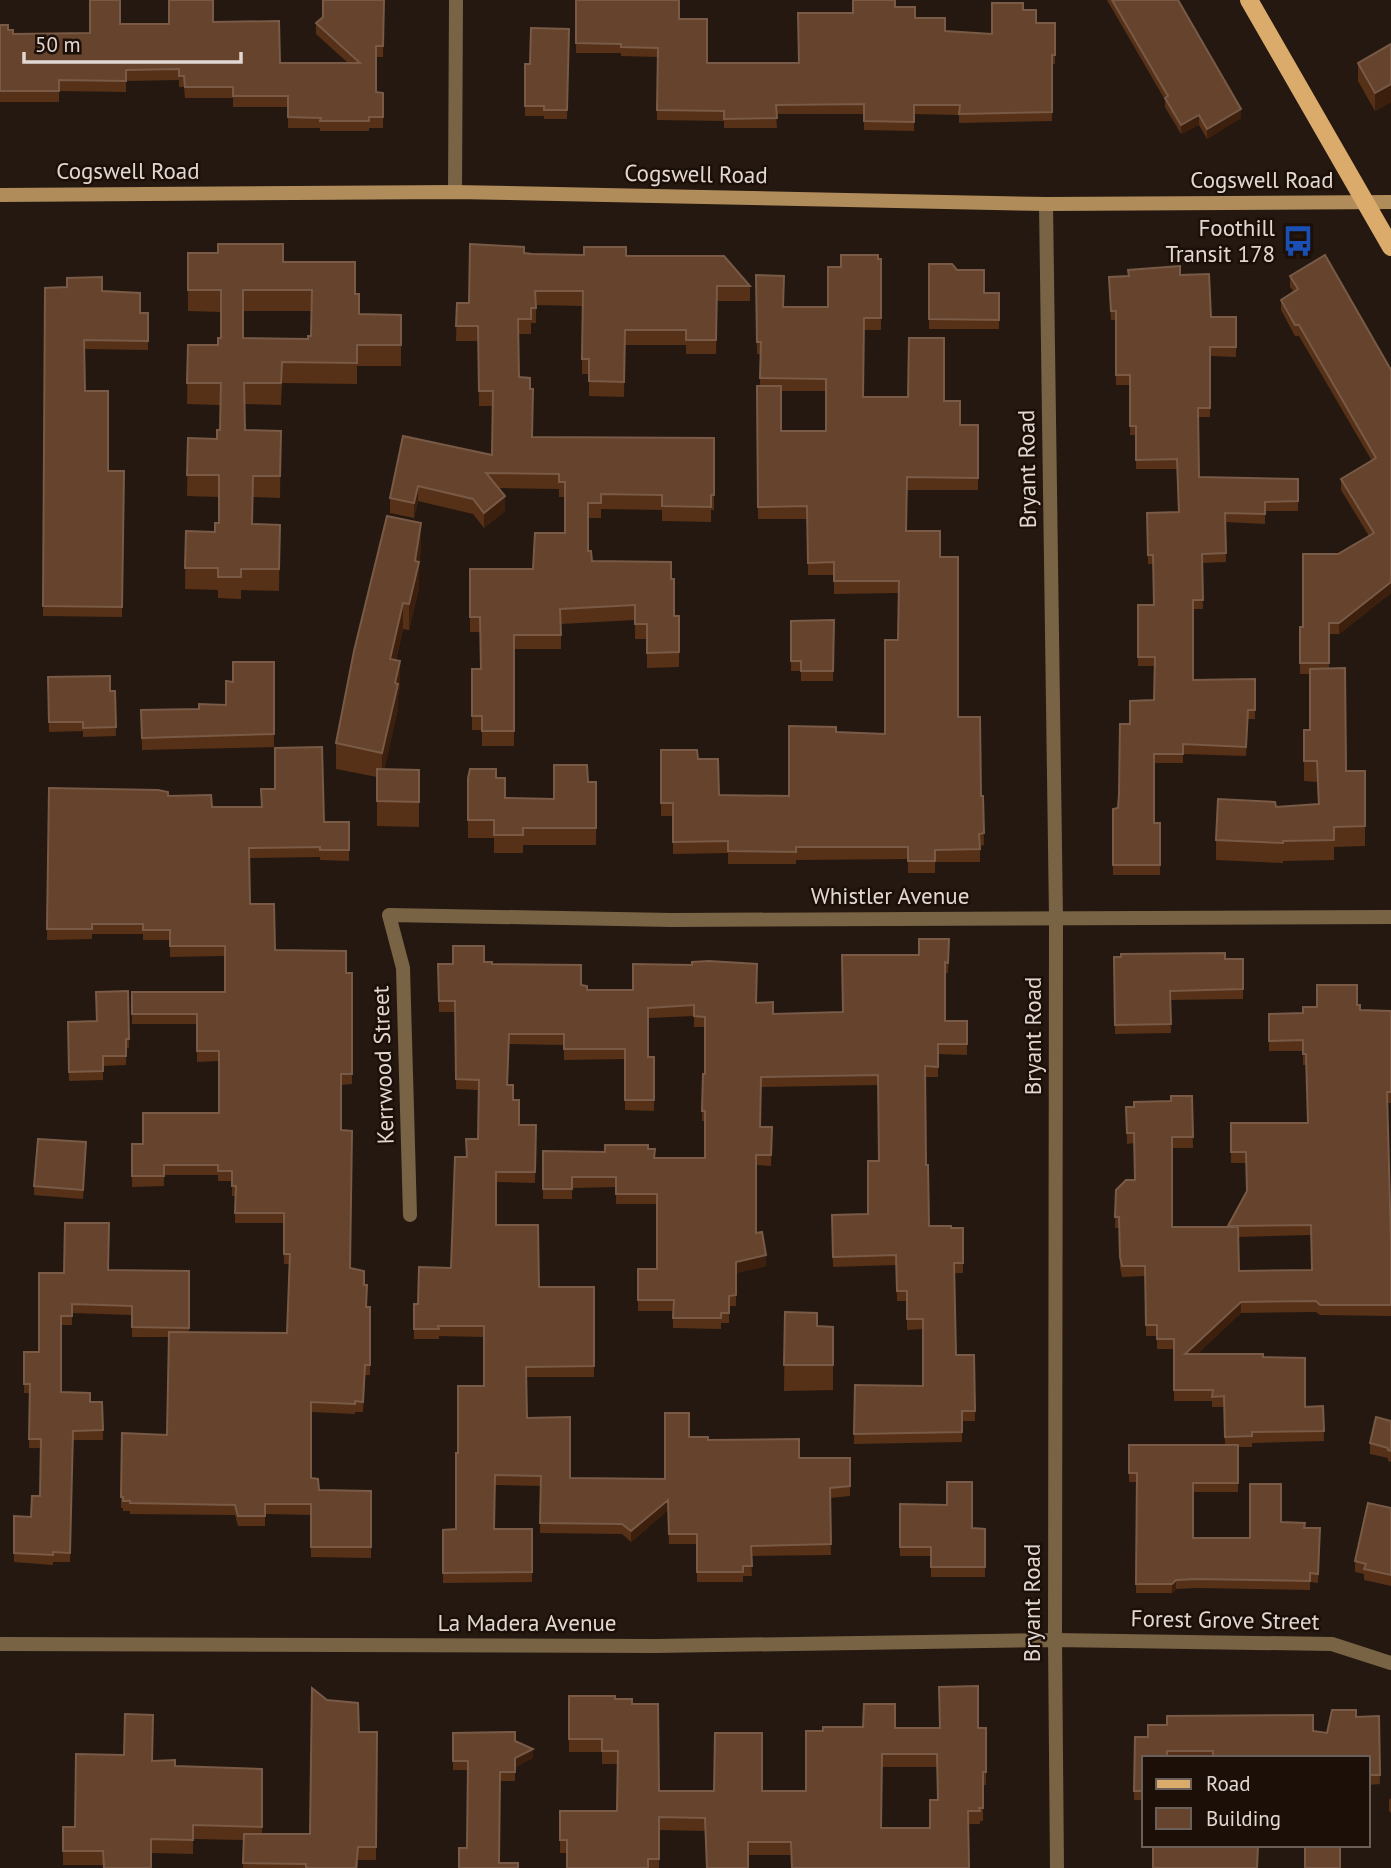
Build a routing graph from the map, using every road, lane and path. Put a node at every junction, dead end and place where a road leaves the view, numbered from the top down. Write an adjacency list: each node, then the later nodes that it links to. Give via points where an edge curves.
1 (456, 0): 3 (street)
2 (1249, 0): 5 (main road)
3 (455, 191): 4 (street, Cogswell Road); 7 (street, Cogswell Road)
4 (0, 195)
5 (1365, 202): 6 (street, Cogswell Road); 7 (street, Cogswell Road); 8 (main road)
6 (1391, 202)
7 (1046, 204): 11 (street, Bryant Road)
8 (1391, 247)
9 (389, 915): 11 (street, Whistler Avenue); 12 (street, Kerrwood Street, via 403,968)
10 (1391, 917): 11 (street, Whistler Avenue)
11 (1056, 918): 13 (street, Bryant Road)
12 (410, 1215)
13 (1055, 1640): 14 (street, La Madera Avenue, via 655,1646); 15 (street, Forest Grove Street, via 1332,1644); 16 (street, Bryant Road)
14 (0, 1644)
15 (1391, 1663)
16 (1057, 1868)

